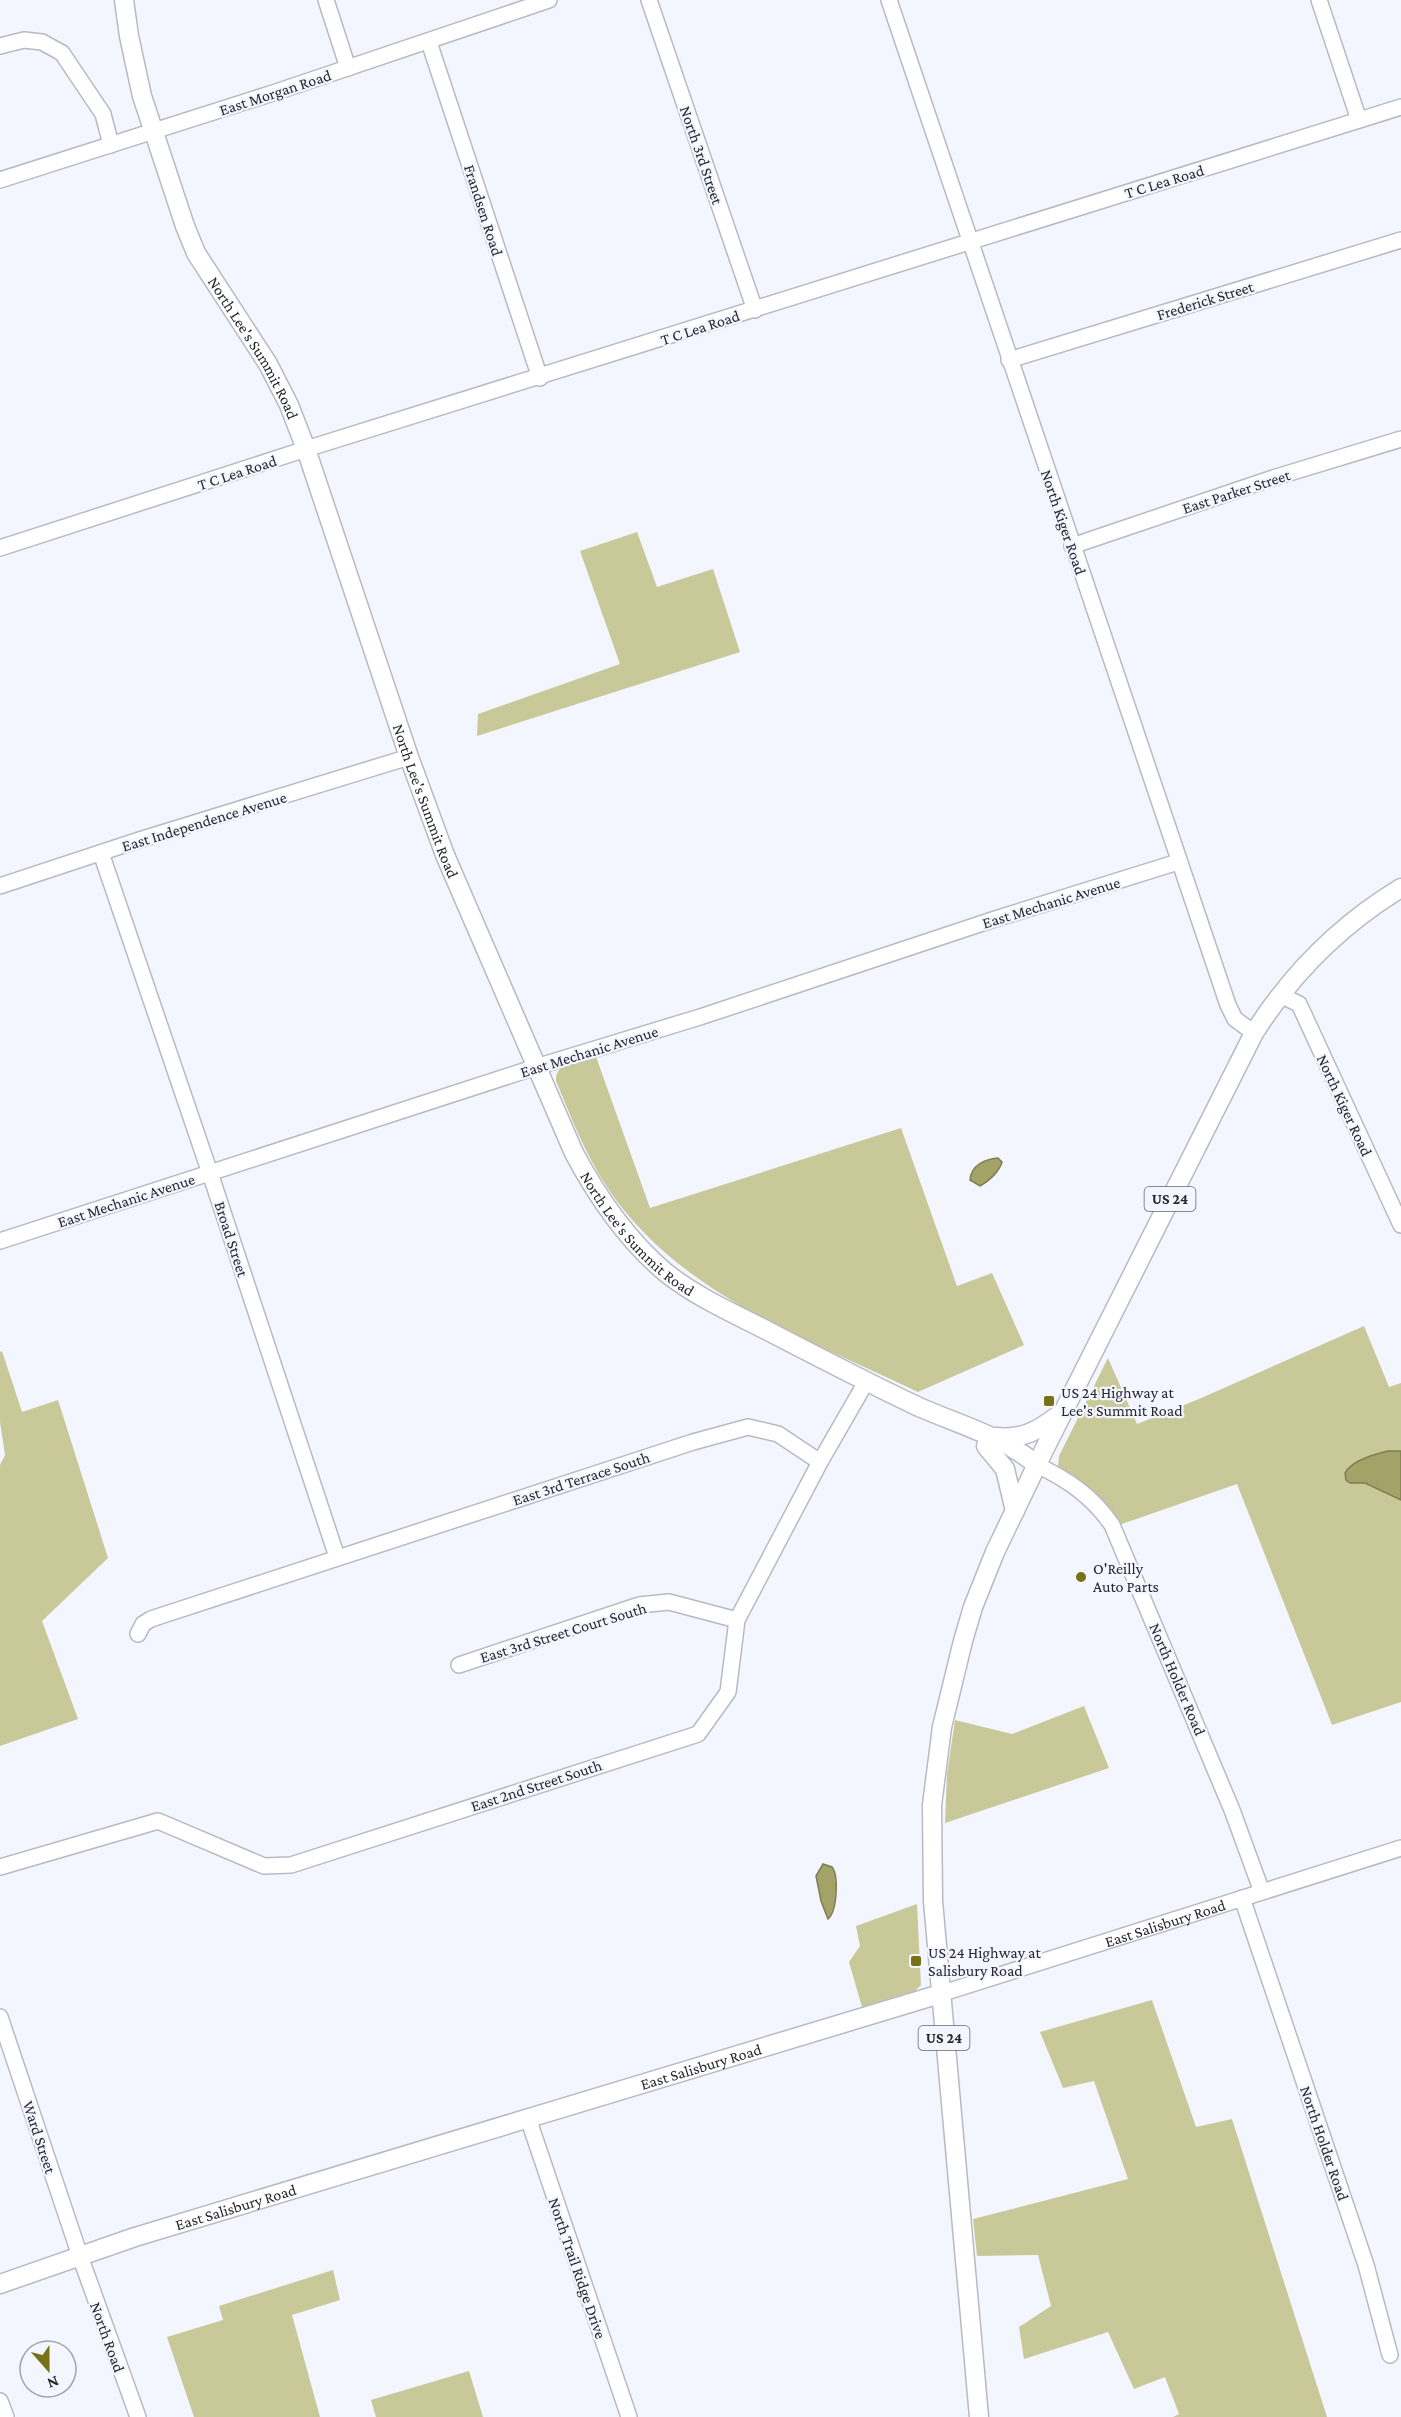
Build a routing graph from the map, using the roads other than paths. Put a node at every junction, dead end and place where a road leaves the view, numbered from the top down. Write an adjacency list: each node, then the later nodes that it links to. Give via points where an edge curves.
1 (124, 0): 12 (main road, North Lee's Summit Road)
2 (326, 0): 9 (street)
3 (549, 0): 7 (street, East Morgan Road)
4 (649, 0): 17 (street, North 3rd Street)
5 (889, 0): 16 (street, North Kiger Road)
6 (1319, 0): 11 (street)
7 (429, 42): 9 (street, East Morgan Road); 19 (street, Frandsen Road)
8 (0, 46): 13 (street, via 24,40 42,42 62,53 103,114)
9 (348, 68): 12 (street, East Morgan Road)
10 (1401, 107): 11 (street, T C Lea Road)
11 (1359, 120): 16 (street, T C Lea Road)
12 (153, 132): 13 (street, East Morgan Road); 21 (main road, North Lee's Summit Road, via 196,253 268,364)
13 (111, 145): 14 (street, East Morgan Road)
14 (0, 180)
15 (1401, 240): 18 (street, Frederick Street)
16 (969, 242): 17 (street, T C Lea Road); 18 (street, North Kiger Road)
17 (754, 309): 19 (street, T C Lea Road)
18 (1009, 360): 22 (street, North Kiger Road)
19 (540, 378): 21 (street, T C Lea Road)
20 (1401, 439): 22 (street, East Parker Street)
21 (306, 449): 23 (street, T C Lea Road); 24 (main road, North Lee's Summit Road)
22 (1072, 546): 26 (street, North Kiger Road)
23 (0, 548)
24 (409, 757): 25 (street, East Independence Avenue); 31 (main road, North Lee's Summit Road, via 445,855)
25 (102, 853): 27 (street, East Independence Avenue); 32 (street, Broad Street)
26 (1178, 862): 30 (street, North Kiger Road, via 1228,1005 1235,1019); 31 (street, East Mechanic Avenue)
27 (0, 886)
28 (1401, 888): 29 (main road, US 24, via 1341,931 1311,958)
29 (1280, 995): 30 (main road, US 24); 33 (street, North Kiger Road, via 1299,1004)
30 (1254, 1033): 36 (main road, US 24)
31 (536, 1067): 32 (street, East Mechanic Avenue); 35 (main road, North Lee's Summit Road, via 596,1194 628,1236 665,1272 696,1294)
32 (210, 1173): 34 (street, East Mechanic Avenue); 41 (street, Broad Street)
33 (1401, 1225)
34 (0, 1241)
35 (866, 1382): 37 (main road, North Lee's Summit Road, via 956,1423 970,1439); 38 (street, East 2nd Street South)
36 (1064, 1411): 37 (main road, via 1031,1434); 39 (main road, US 24)
37 (988, 1441): 39 (main road, North Lee's Summit Road, via 1020,1462); 40 (main road, via 1005,1469)
38 (820, 1462): 41 (street, East 3rd Terrace South, via 778,1434 748,1427); 42 (street, East 2nd Street South)
39 (1037, 1465): 40 (main road, US 24); 47 (street, North Holder Road, via 1085,1494 1112,1525 1232,1810)
40 (1016, 1511): 49 (main road, US 24, via 973,1607 939,1746 931,1850)
41 (337, 1557): 43 (street, East 3rd Terrace South, via 151,1619)
42 (737, 1620): 44 (street, East 3rd Street Court South, via 669,1602 639,1605); 46 (street, East 2nd Street South, via 728,1692 698,1734 291,1865 264,1866 158,1821)
43 (138, 1634)
44 (459, 1665)
45 (1401, 1848): 47 (street, East Salisbury Road)
46 (0, 1867)
47 (1262, 1892): 48 (street, East Salisbury Road)
48 (1242, 1898): 49 (street, East Salisbury Road); 54 (street, North Holder Road, via 1366,2265)
49 (940, 1994): 51 (main road, East Salisbury Road); 59 (main road, US 24)
50 (0, 2017): 52 (street, Ward Street)
51 (528, 2118): 52 (main road, East Salisbury Road); 58 (street, North Trail Ridge Drive)
52 (80, 2256): 53 (main road, East Salisbury Road); 57 (street, North Road)
53 (0, 2284)
54 (1390, 2355)
55 (0, 2401): 56 (street)
56 (6, 2417)
57 (138, 2417)
58 (629, 2417)
59 (979, 2417)

